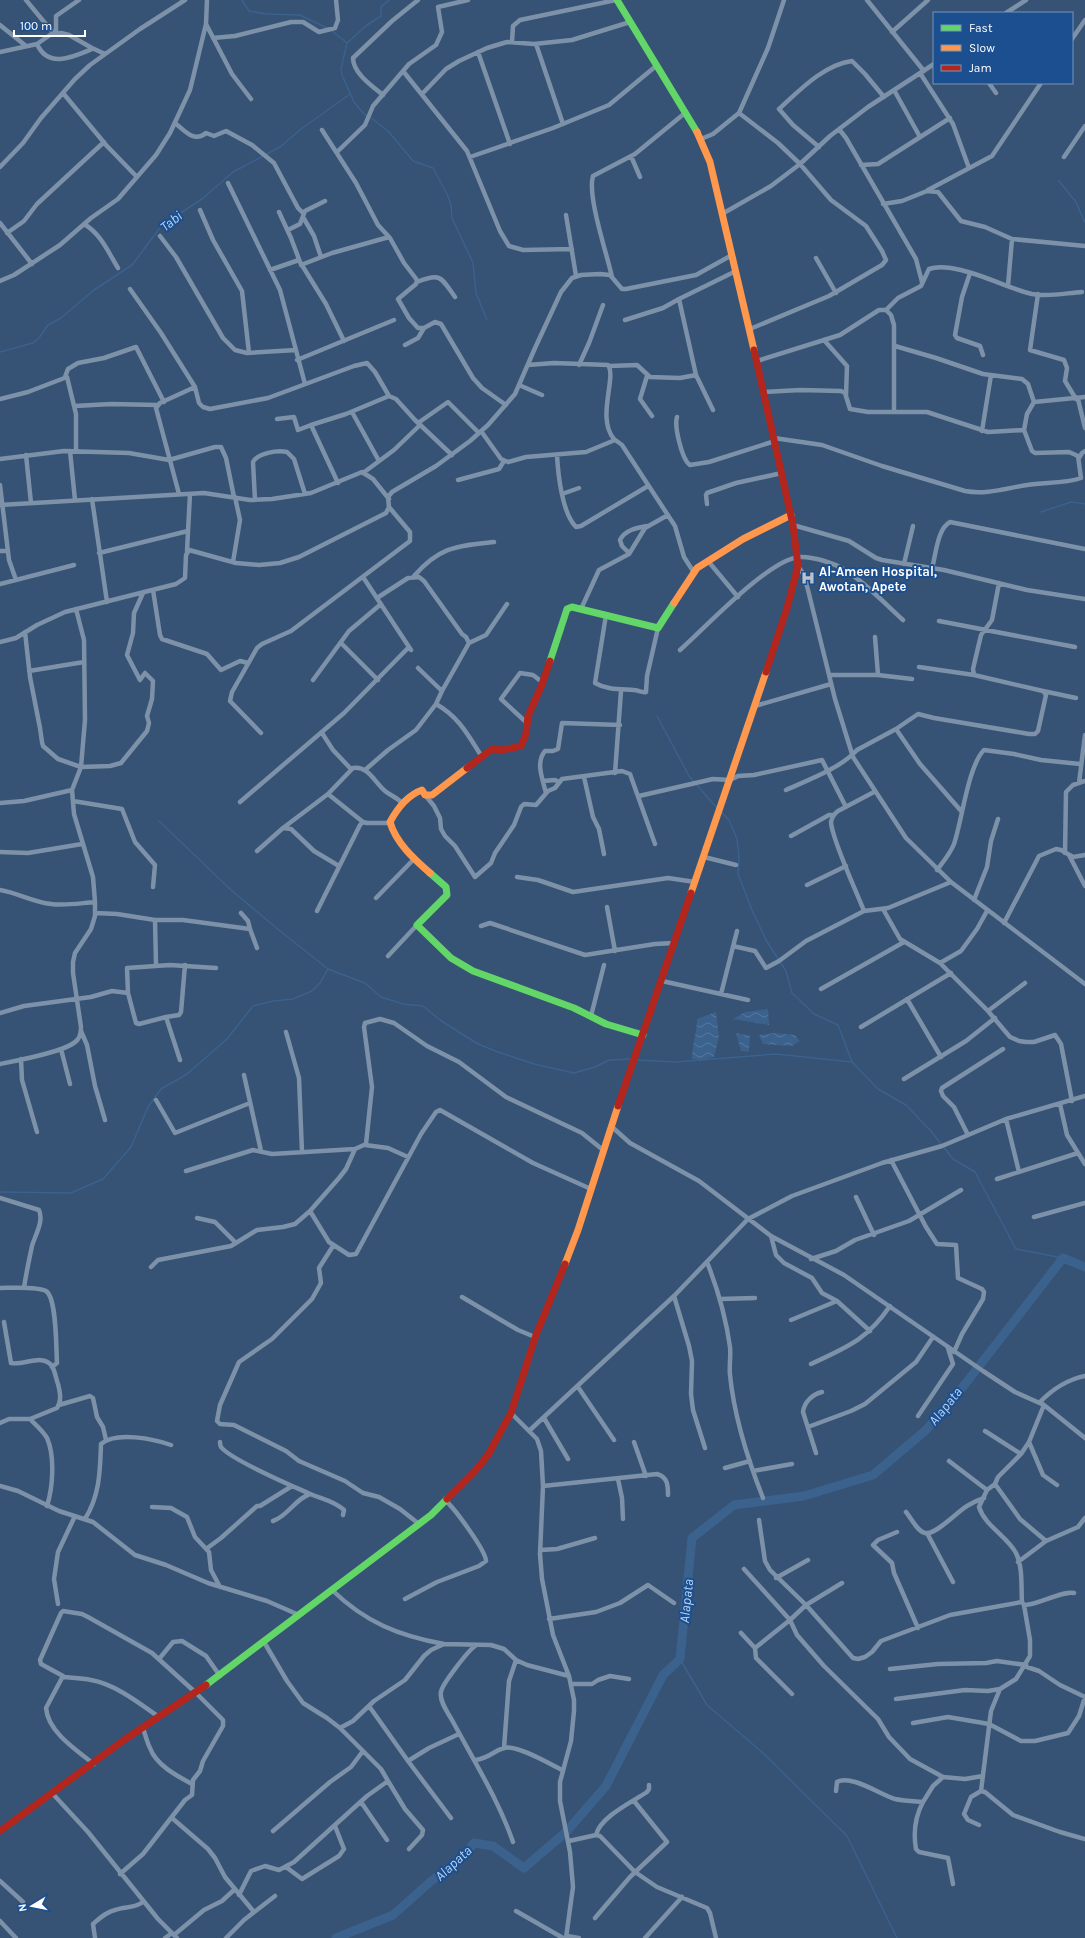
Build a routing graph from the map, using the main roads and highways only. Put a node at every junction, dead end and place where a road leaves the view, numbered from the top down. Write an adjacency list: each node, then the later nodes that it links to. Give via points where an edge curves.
1 (616, 0): 2 (main road, via 701,139 710,162)
2 (791, 515): 3 (main road, via 798,566 787,608); 3 (main road, via 743,539 693,571 658,628 569,608 564,613 528,716 521,746 502,750 492,749 432,795 425,795 422,790 417,791 392,817 390,823 391,829 414,859 446,887 445,898 417,925 451,958 473,971 538,994 606,1024)
3 (643, 1035): 4 (main road, via 572,1245 535,1337 511,1413 488,1455 446,1501 419,1524 220,1676)
4 (0, 1831)

